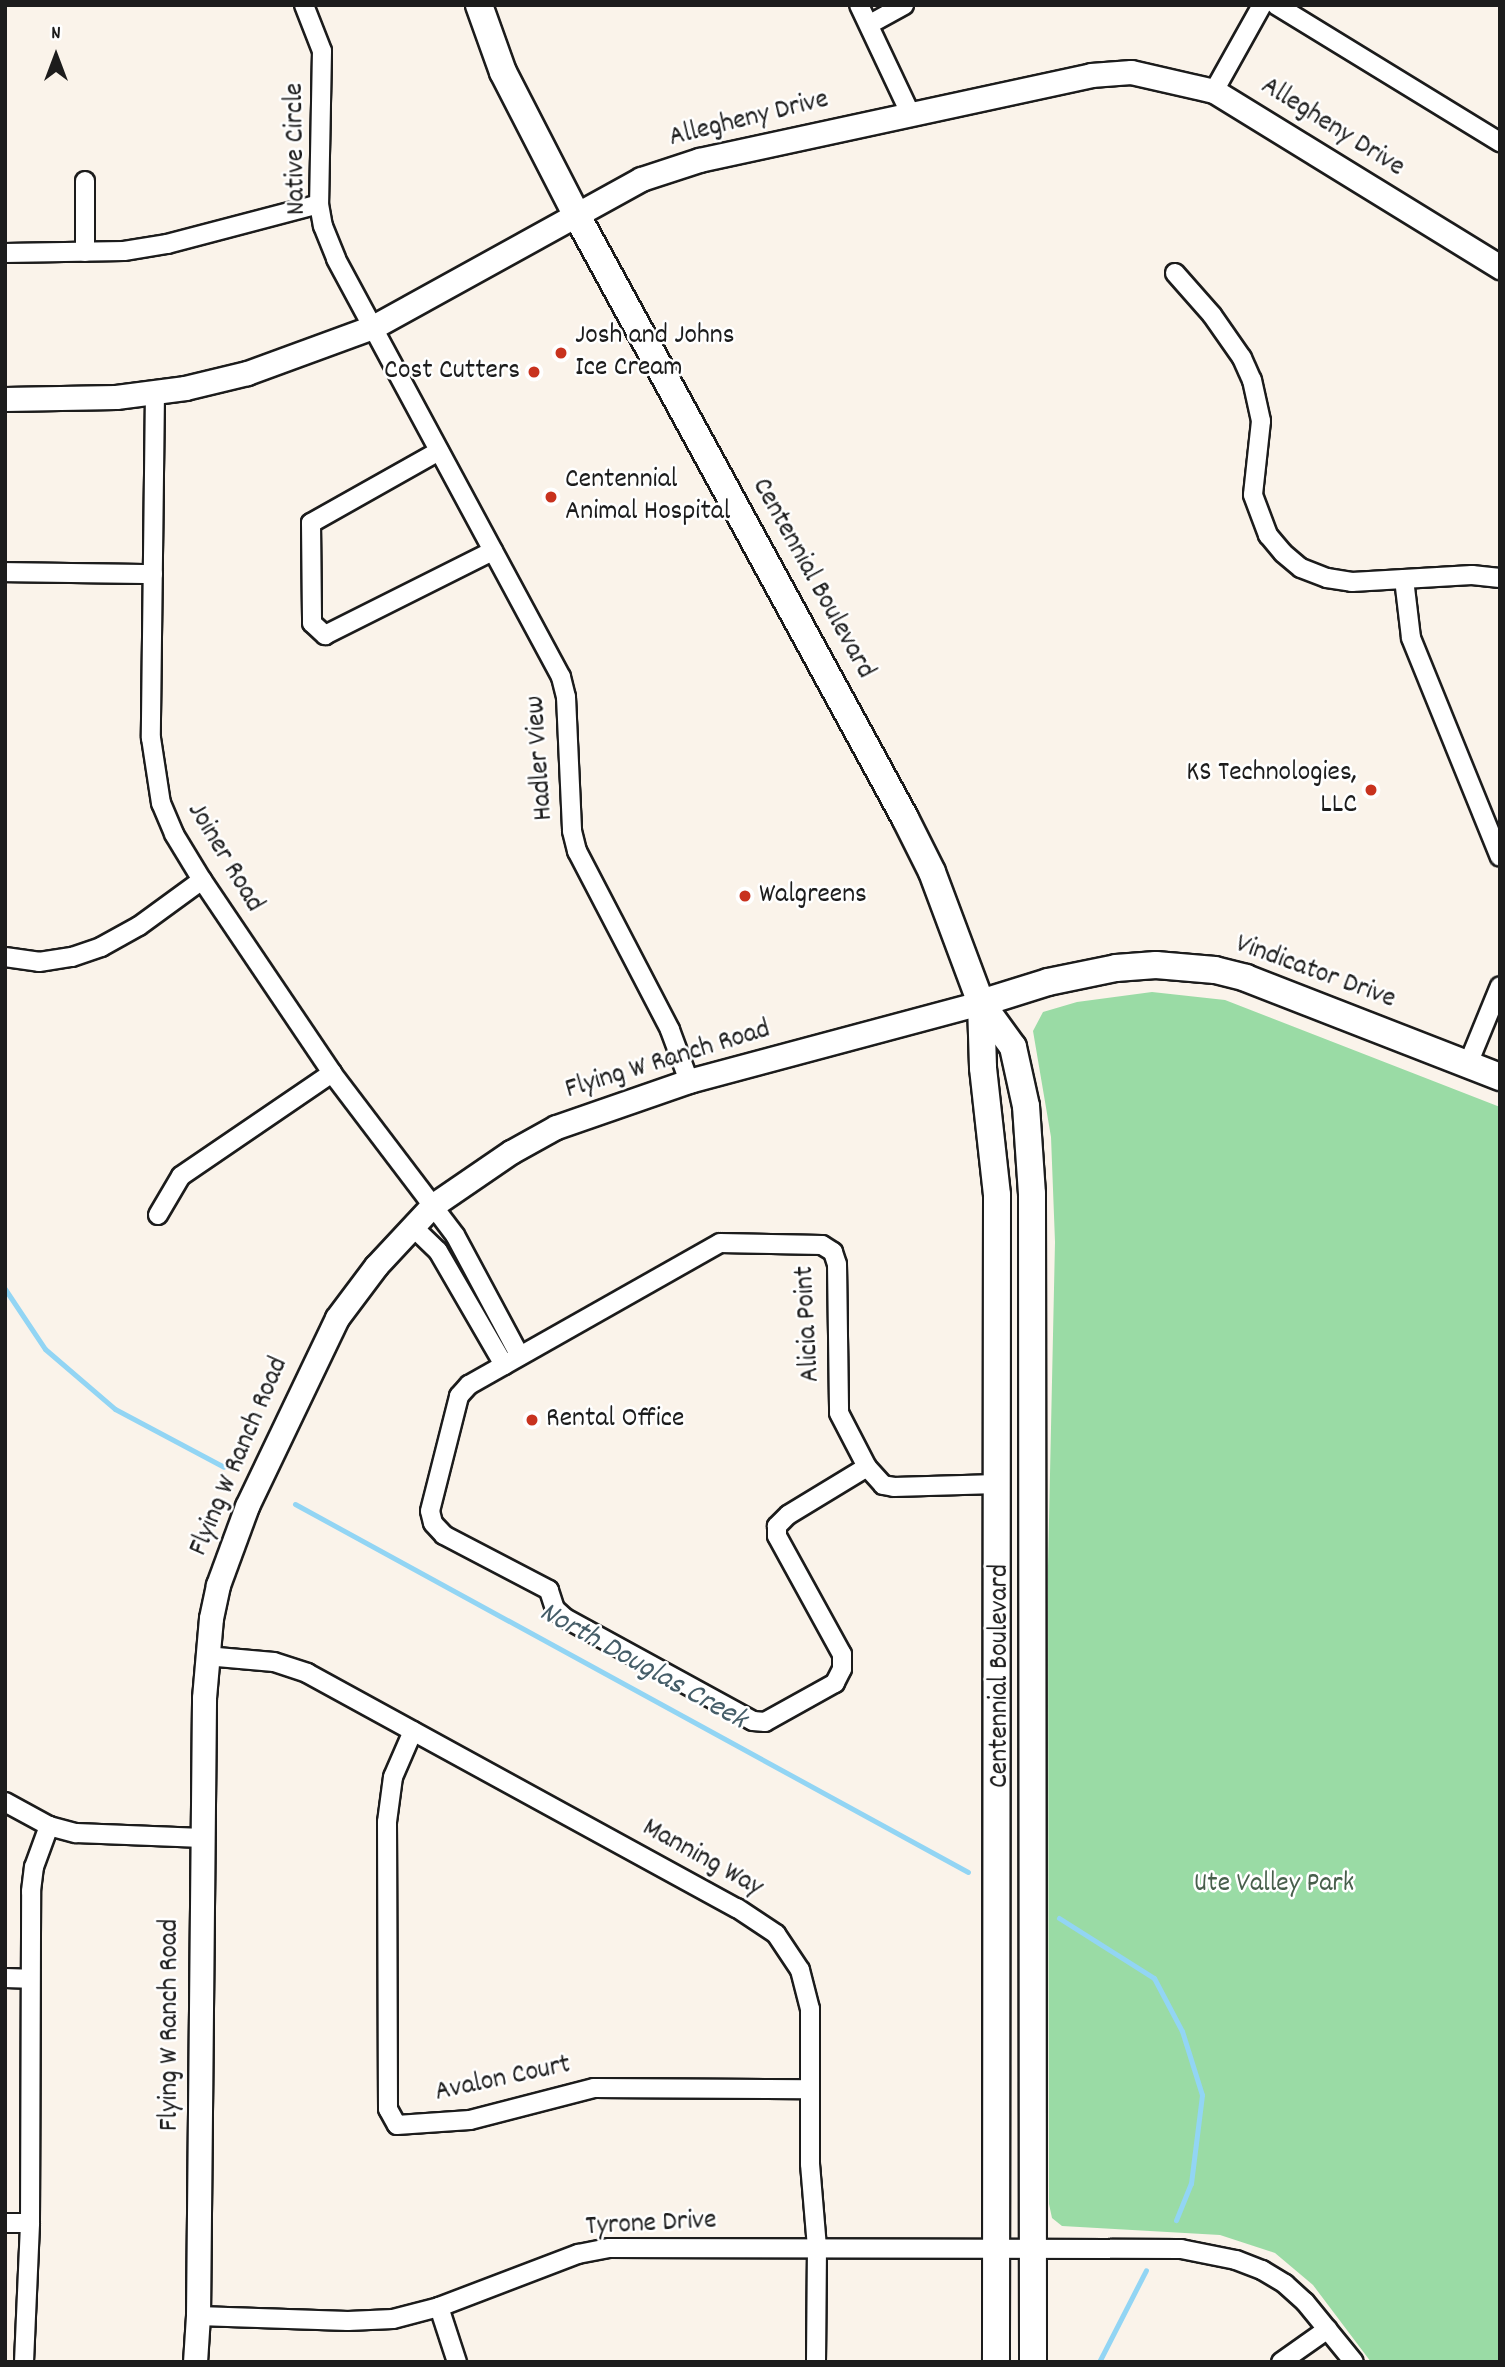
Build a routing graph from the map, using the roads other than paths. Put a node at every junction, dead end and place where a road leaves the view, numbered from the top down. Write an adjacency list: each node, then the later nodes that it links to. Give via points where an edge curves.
1 (304, 5): 12 (street, Native Circle, via 315,28 323,70)
2 (479, 5): 13 (main road, Centennial Boulevard, via 503,72)
3 (859, 5): 7 (street)
4 (904, 5): 7 (street)
5 (1262, 5): 8 (street)
6 (1276, 5): 10 (street)
7 (870, 24): 9 (street)
8 (1214, 91): 9 (street, Allegheny Drive, via 1132,72 1091,75); 16 (street, Allegheny Drive)
9 (910, 113): 13 (street, Allegheny Drive, via 699,160 641,179)
10 (1500, 142)
11 (85, 181): 14 (street)
12 (319, 204): 14 (street, via 167,244); 18 (street, Native Circle, via 336,258)
13 (576, 214): 18 (street, Allegheny Drive); 31 (main road, Centennial Boulevard, via 905,818 932,872)
14 (85, 252): 15 (street)
15 (5, 253)
16 (1500, 267)
17 (1175, 273): 26 (street, via 1219,326 1252,380 1261,421 1253,495 1268,535 1301,568 1326,578 1352,582)
18 (373, 327): 19 (street, Allegheny Drive, via 247,373); 21 (street, Hadler View)
19 (155, 392): 20 (street, Allegheny Drive); 24 (street, Joiner Road)
20 (5, 399)
21 (439, 451): 22 (street, Hadler View); 22 (street, via 311,523 312,623 325,635)
22 (493, 551): 35 (street, Hadler View, via 561,677 577,851 670,1030)
23 (5, 572): 24 (street)
24 (153, 573): 28 (street, Joiner Road, via 154,768 174,834)
25 (1500, 578): 26 (street)
26 (1404, 579): 27 (street, via 1411,638)
27 (1500, 857)
28 (202, 880): 29 (street, via 102,947 39,961); 33 (street, Joiner Road)
29 (5, 958)
30 (1500, 986): 32 (street)
31 (981, 1003): 32 (main road, Vindicator Drive, via 1048,982 1116,968 1203,968 1246,978); 35 (street, Flying W Ranch Road); 42 (main road, Centennial Boulevard, via 982,1068 997,1195); 53 (main road, Centennial Boulevard, via 1013,1047 1026,1106 1032,1194)
32 (1468, 1064): 34 (main road, Vindicator Drive)
33 (332, 1073): 36 (street, Joiner Road); 37 (street, via 181,1176)
34 (1500, 1077)
35 (689, 1082): 36 (street, Flying W Ranch Road, via 556,1127 510,1152)
36 (432, 1206): 38 (street, Flying W Ranch Road); 39 (street, Joiner Road, via 456,1235)
37 (159, 1215)
38 (412, 1226): 40 (street, via 438,1251); 43 (street, Flying W Ranch Road, via 337,1318 292,1408 247,1506 222,1575)
39 (520, 1356): 40 (street); 41 (street, Alicia Point, via 720,1243 822,1245 832,1252 837,1264 839,1413)
40 (503, 1365): 41 (street, via 459,1396 430,1511 433,1522 444,1535 549,1590 555,1609 565,1618 753,1721 777,1718 835,1683 842,1670 842,1654 777,1536 777,1526)
41 (867, 1467): 42 (street, Alicia Point, via 883,1485 894,1488)
42 (997, 1484): 55 (main road, Centennial Boulevard)
43 (206, 1656): 44 (street, Manning Way, via 290,1666); 47 (street, Flying W Ranch Road)
44 (412, 1731): 50 (street, Manning Way, via 737,1908 776,1934 806,1988); 50 (street, Avalon Court, via 393,1777 387,1822 387,2099 397,2125 470,2120 594,2088)
45 (5, 1802): 46 (street)
46 (49, 1826): 47 (street, via 100,1836); 49 (street, via 33,1879)
47 (203, 1838): 57 (street, Flying W Ranch Road)
48 (5, 1978): 49 (street)
49 (29, 1979): 52 (street)
50 (810, 2089): 54 (street, Manning Way)
51 (5, 2223): 52 (street)
52 (30, 2223): 59 (street)
53 (1033, 2246): 55 (street, Tyrone Drive); 58 (street, Tyrone Drive, via 1181,2249 1236,2260 1285,2284); 64 (main road, Centennial Boulevard)
54 (817, 2247): 55 (street, Tyrone Drive); 56 (street, Tyrone Drive, via 594,2249); 62 (street, Manning Way)
55 (996, 2248): 63 (main road, Centennial Boulevard)
56 (439, 2307): 57 (street, Tyrone Drive, via 372,2321); 61 (street)
57 (198, 2316): 60 (street, Flying W Ranch Road)
58 (1328, 2329): 65 (street); 66 (street, Tyrone Drive)
59 (24, 2362)
60 (195, 2362)
61 (457, 2362)
62 (816, 2362)
63 (996, 2362)
64 (1033, 2362)
65 (1281, 2362)
66 (1354, 2362)

